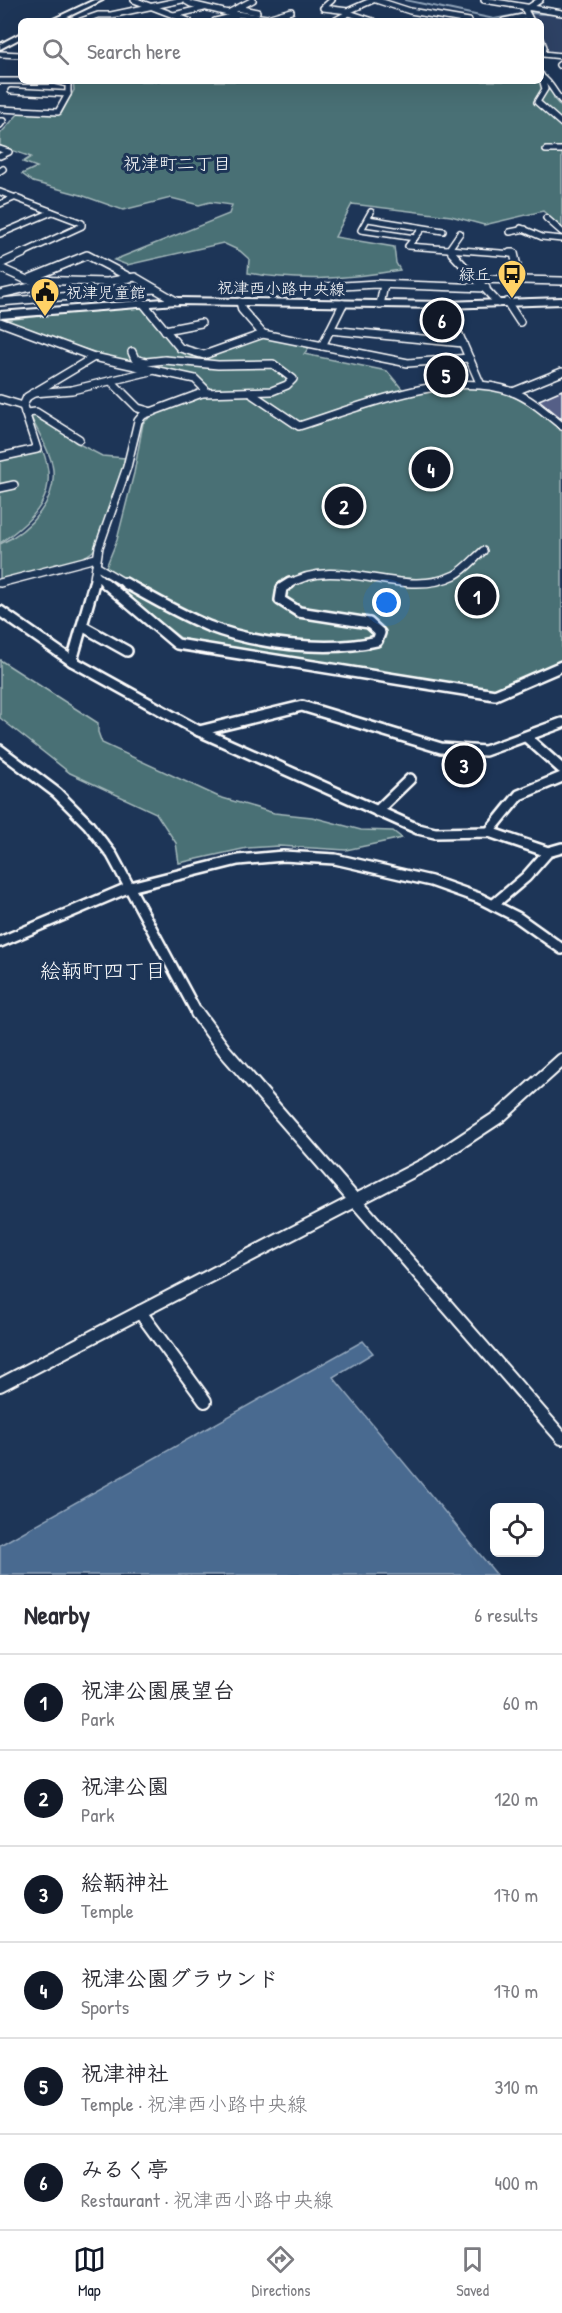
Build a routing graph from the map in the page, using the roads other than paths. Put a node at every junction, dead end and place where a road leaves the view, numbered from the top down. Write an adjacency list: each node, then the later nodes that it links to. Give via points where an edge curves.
1 (100, 0): 21 (main road)
2 (134, 0): 9 (street)
3 (183, 0): 9 (street); 10 (street)
4 (253, 0): 11 (street)
5 (332, 0): 15 (street, via 322,8)
6 (375, 0): 15 (street); 29 (street, via 393,8)
7 (484, 0): 12 (street)
8 (540, 0): 12 (street)
9 (153, 7): 18 (street); 22 (street)
10 (207, 8): 16 (street); 18 (street)
11 (237, 8): 14 (street); 16 (street)
12 (527, 8): 17 (street); 30 (street)
13 (291, 11): 26 (street)
14 (257, 12)
15 (348, 12): 27 (street); 28 (street)
16 (228, 13): 19 (street)
17 (562, 13)
18 (173, 14): 20 (street); 23 (street)
19 (240, 15): 24 (street); 25 (street)
20 (159, 17)
21 (60, 18)
22 (90, 18)
23 (182, 18)
24 (228, 18)
25 (251, 18)
26 (277, 18)
27 (339, 18)
28 (358, 18)
29 (444, 18)
30 (529, 18)
31 (18, 38): 32 (main road)
32 (0, 47)
33 (0, 54): 35 (street)
34 (544, 54): 36 (street)
35 (18, 55)
36 (562, 56)
37 (544, 78): 45 (street)
38 (0, 81): 39 (street)
39 (18, 81)
40 (68, 84): 43 (street)
41 (543, 84): 47 (street, via 544,93 537,102)
42 (11, 91): 43 (street)
43 (67, 97): 44 (street); 46 (street, via 58,112)
44 (32, 98)
45 (562, 101)
46 (0, 109)
47 (562, 124)
48 (0, 149): 51 (street, via 9,153)
49 (546, 150): 50 (street)
50 (562, 150)
51 (0, 156)
52 (0, 192): 53 (street)
53 (16, 197): 54 (street); 55 (street)
54 (0, 204)
55 (52, 212): 64 (street); 68 (street, via 82,226)
56 (371, 212): 58 (street)
57 (546, 218): 62 (street)
58 (368, 219): 59 (street); 65 (street, via 361,230)
59 (422, 229): 60 (street); 65 (street)
60 (443, 231)
61 (510, 232): 66 (street, via 523,228 542,237)
62 (562, 232)
63 (460, 233): 67 (street)
64 (0, 234)
65 (415, 238): 67 (street, via 408,246)
66 (562, 239)
67 (449, 249): 70 (street); 72 (street, via 514,253)
68 (0, 266): 71 (street)
69 (129, 277): 71 (street, via 87,255); 73 (street, via 107,282); 78 (street)
70 (477, 279): 72 (street); 77 (street)
71 (27, 280): 73 (street)
72 (520, 280): 74 (street)
73 (58, 281): 79 (street)
74 (562, 281)
75 (384, 285): 76 (street); 77 (street); 87 (street)
76 (326, 287)
77 (486, 288): 84 (street)
78 (155, 289): 80 (street); 82 (street)
79 (0, 294)
80 (176, 301): 83 (main road, 祝津西小路中央線); 85 (main road, 祝津西小路中央線)
81 (562, 301): 84 (main road, 祝津西小路中央線)
82 (0, 302)
83 (240, 302): 86 (main road, 祝津西小路中央線); 95 (street, via 242,310)
84 (502, 302): 88 (main road, 祝津西小路中央線); 91 (street)
85 (143, 303): 89 (main road, 祝津西小路中央線); 93 (street)
86 (343, 304): 87 (main road, 祝津西小路中央線); 94 (street)
87 (380, 304): 88 (main road, 祝津西小路中央線)
88 (447, 305): 96 (street)
89 (0, 315)
90 (0, 322): 100 (street)
91 (520, 322)
92 (201, 323): 93 (street)
93 (165, 330): 95 (street, via 180,348 204,355)
94 (330, 330): 96 (street); 97 (street)
95 (263, 334): 97 (street)
96 (463, 343): 101 (street)
97 (322, 346): 101 (street, via 408,363)
98 (132, 352): 102 (street, via 141,361)
99 (175, 354): 102 (street)
100 (94, 357): 103 (street); 108 (street)
101 (469, 358): 106 (street)
102 (165, 360): 110 (street, via 218,365 273,364 292,379 289,385)
103 (154, 370): 105 (street); 109 (street, via 200,381 205,389)
104 (562, 372): 107 (street)
105 (111, 381): 108 (street); 113 (street, via 138,408)
106 (480, 383): 107 (street); 110 (street, via 409,393 299,426)
107 (513, 392): 114 (street)
108 (33, 393): 112 (street, via 27,397)
109 (202, 393): 110 (street); 113 (street)
110 (253, 395)
111 (0, 399): 112 (street)
112 (24, 409): 115 (street, via 36,412 49,424); 116 (street, via 37,449)
113 (152, 412): 120 (street, via 138,422)
114 (562, 426)
115 (79, 439)
116 (0, 457)
117 (14, 484): 118 (street)
118 (0, 488)
119 (483, 551): 120 (street, via 454,576 427,583 319,574 289,580 282,588 280,600 299,612 369,623 380,633 377,641 365,645 324,646 213,628)
120 (96, 566): 121 (street); 123 (street); 126 (street, via 177,644 495,695)
121 (0, 583)
122 (0, 611): 125 (street)
123 (81, 626): 124 (street); 125 (street)
124 (127, 651)
125 (72, 661): 128 (street)
126 (562, 666)
127 (562, 723): 129 (street)
128 (199, 731): 129 (street, via 302,706 441,748 485,751); 134 (street)
129 (526, 736): 131 (street)
130 (0, 750): 138 (street, via 57,793 88,824)
131 (562, 769)
132 (562, 777): 135 (street, via 519,795)
133 (410, 779): 134 (street)
134 (376, 811): 135 (street, via 418,830)
135 (489, 832): 137 (street)
136 (561, 849): 137 (street)
137 (548, 852): 139 (street)
138 (130, 887): 139 (street, via 238,860 300,856 335,859 431,881); 141 (street); 145 (street, via 204,1023)
139 (493, 905): 142 (street)
140 (562, 935): 142 (street)
141 (0, 942)
142 (553, 943): 143 (street)
143 (562, 950)
144 (562, 1060): 145 (street, via 518,1102 476,1133)
145 (358, 1201): 146 (street); 149 (street)
146 (140, 1312): 147 (street); 148 (street)
147 (0, 1385)
148 (204, 1401)
149 (562, 1438)

